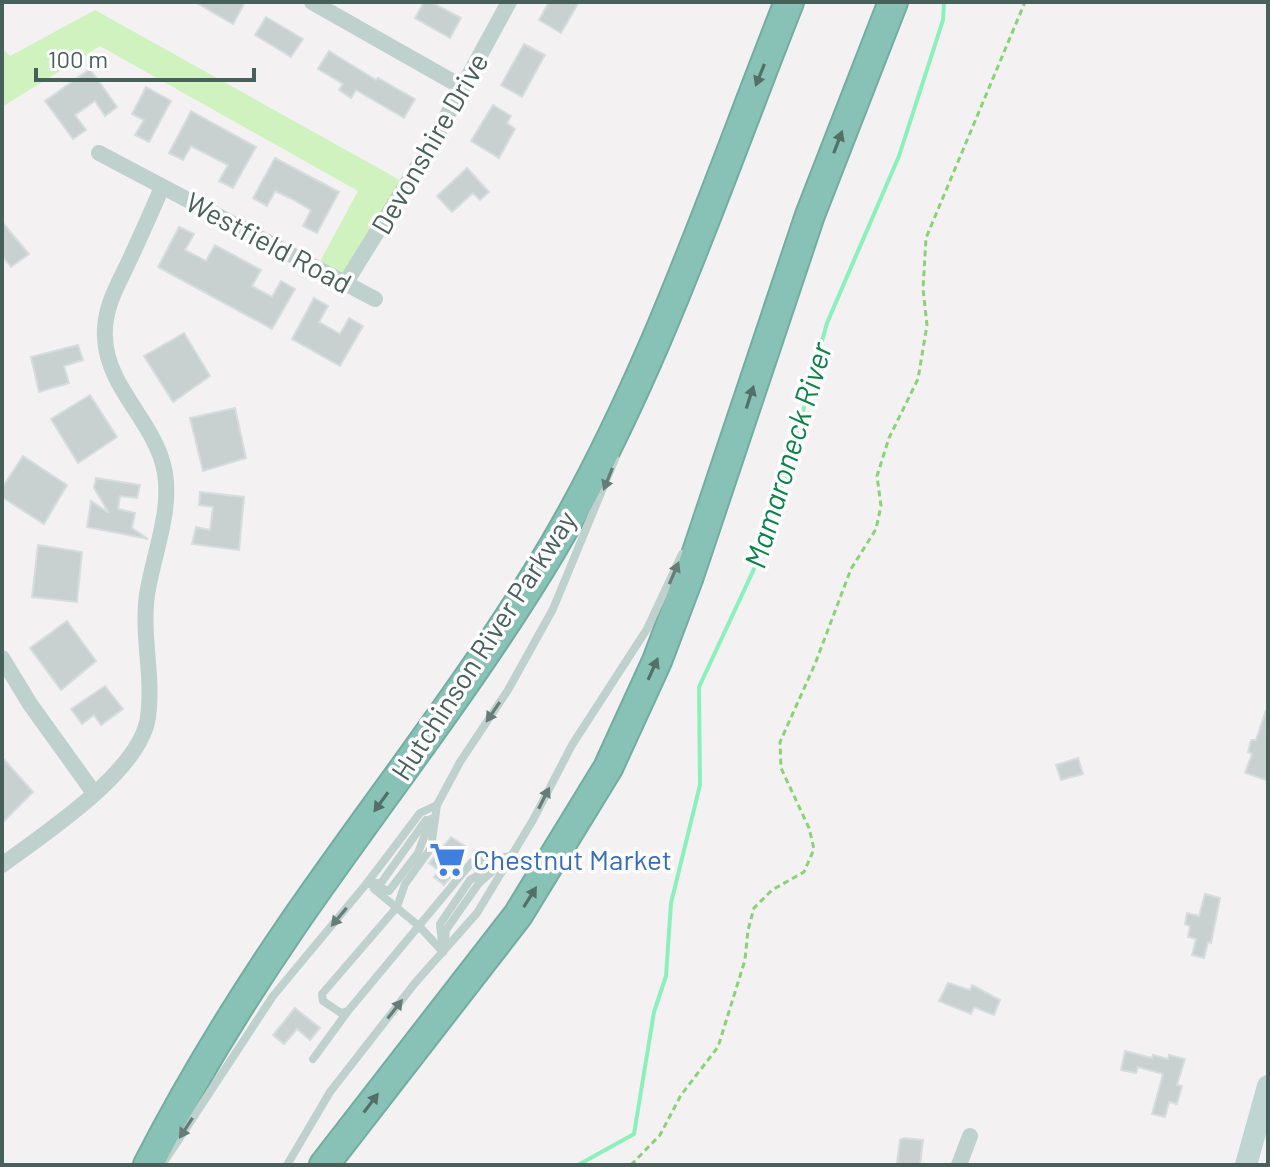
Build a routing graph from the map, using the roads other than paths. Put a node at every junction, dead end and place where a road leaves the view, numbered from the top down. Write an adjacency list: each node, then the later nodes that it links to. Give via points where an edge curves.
1 (312, 2): 5 (street)
2 (509, 2): 5 (street, Devonshire Drive)
3 (789, 2): 10 (highway, Hutchinson River Parkway, one-way to 10)
4 (892, 3): 12 (highway, one-way to 4, via 810,215)
5 (462, 87): 8 (street, Devonshire Drive)
6 (99, 153): 7 (street, Westfield Road)
7 (162, 187): 8 (street, Westfield Road); 17 (street, Westfield Road, via 109,301 105,324 109,363 143,418 166,475 148,591 148,718 126,764)
8 (346, 282): 9 (street, Westfield Road)
9 (375, 299)
10 (671, 300): 11 (lane); 29 (highway, Hutchinson River Parkway, one-way to 29, via 624,409 552,547 419,749 291,926)
11 (625, 433)
12 (738, 434): 14 (lane); 32 (highway, one-way to 12, via 518,915 608,768 657,661)
13 (620, 446): 18 (lane, one-way to 18, via 553,609)
14 (698, 518)
15 (686, 545): 19 (lane, one-way to 15, via 572,745 647,629)
16 (2, 658): 17 (street)
17 (94, 793): 20 (street, Westfield Road)
18 (437, 805): 21 (lane, via 420,813); 21 (lane, via 418,853 389,891); 22 (lane, via 431,848 405,884)
19 (511, 856): 23 (lane, via 472,862); 24 (lane, via 477,913); 24 (lane, via 470,880 440,924)
20 (4, 861)
21 (367, 883): 22 (lane); 30 (lane, one-way to 30, via 273,996)
22 (397, 907): 23 (lane); 25 (lane, via 322,994 323,1001 341,1013)
23 (419, 926): 24 (lane); 25 (lane)
24 (443, 952): 31 (lane, one-way to 24, via 330,1092)
25 (348, 1011): 26 (lane)
26 (313, 1059)
27 (1268, 1086): 34 (street)
28 (970, 1136): 33 (street)
29 (148, 1165)
30 (162, 1165)
31 (287, 1165)
32 (324, 1165)
33 (959, 1165)
34 (1246, 1165)

